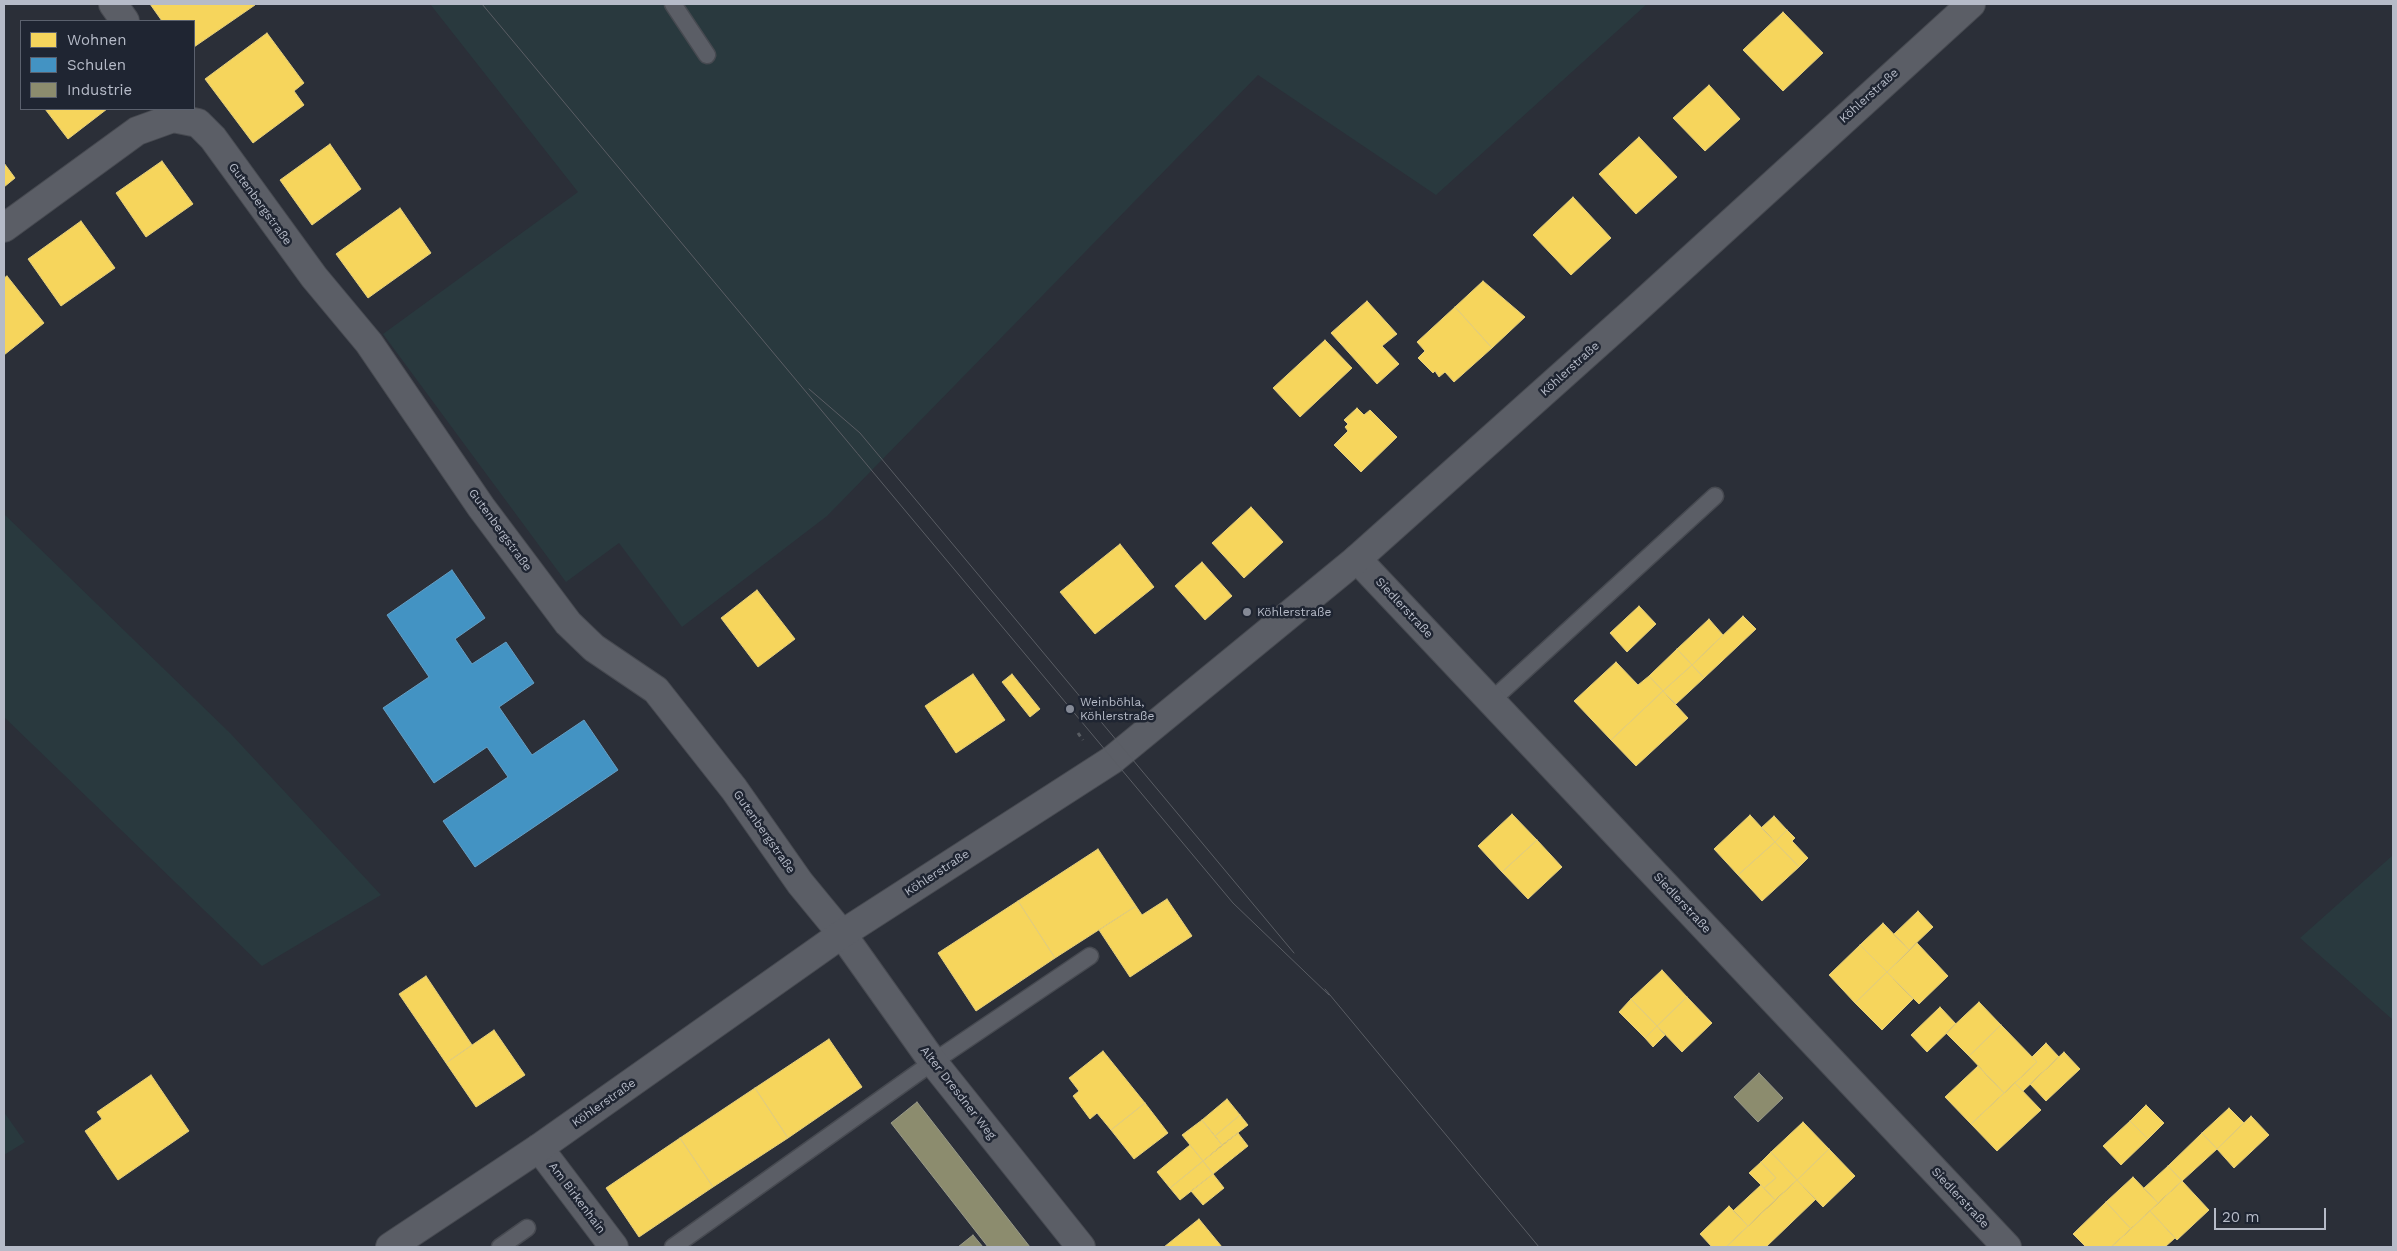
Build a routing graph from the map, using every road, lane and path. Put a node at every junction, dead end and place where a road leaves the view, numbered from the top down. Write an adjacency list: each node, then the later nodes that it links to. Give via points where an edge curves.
1 (113, 4): 4 (street)
2 (674, 4): 5 (lane)
3 (1971, 4): 9 (street, Köhlerstraße)
4 (125, 20)
5 (707, 54)
6 (171, 113): 7 (street, Gutenbergstraße, via 137,131); 11 (street, Gutenbergstraße, via 198,123 213,138 314,277 369,343 481,507 568,623 594,648 656,690)
7 (4, 228)
8 (1715, 496): 10 (lane)
9 (1357, 559): 10 (street, Siedlerstraße); 11 (street, Köhlerstraße, via 1112,760)
10 (1491, 701): 21 (street, Siedlerstraße)
11 (842, 934): 13 (street, Alter Dresdner Weg); 14 (street, Köhlerstraße)
12 (1090, 956): 13 (lane)
13 (932, 1062): 19 (lane); 20 (street, Alter Dresdner Weg)
14 (539, 1148): 16 (street, Köhlerstraße); 18 (street, Am Birkenhain)
15 (527, 1228): 17 (lane)
16 (390, 1247)
17 (500, 1247)
18 (614, 1247)
19 (673, 1247)
20 (1081, 1247)
21 (2007, 1247)

